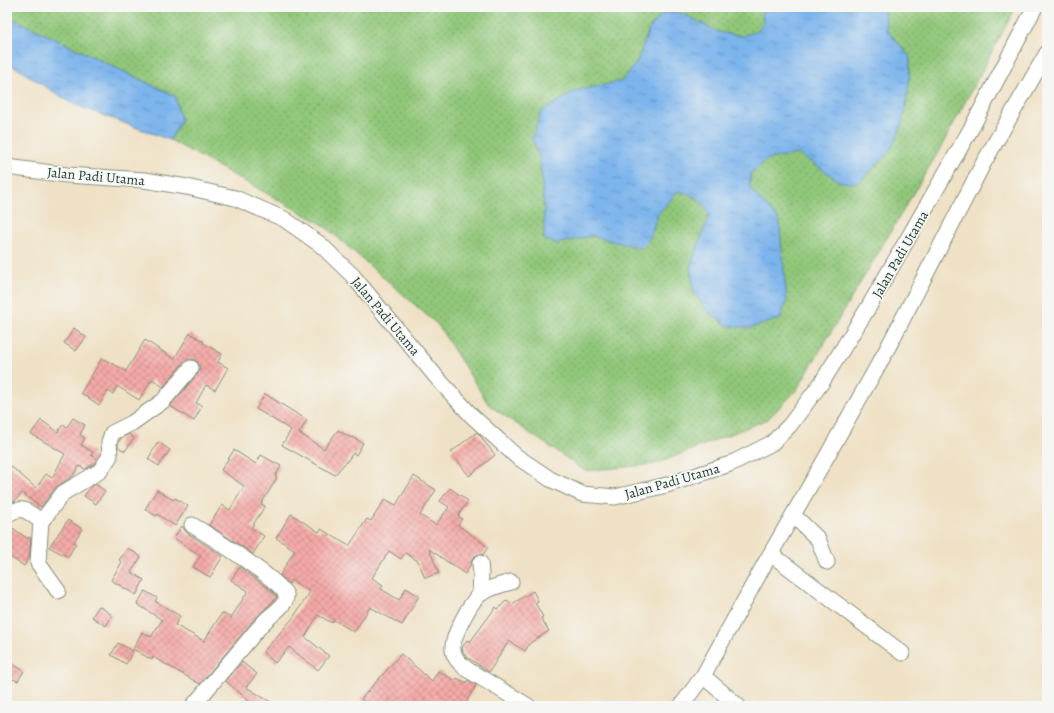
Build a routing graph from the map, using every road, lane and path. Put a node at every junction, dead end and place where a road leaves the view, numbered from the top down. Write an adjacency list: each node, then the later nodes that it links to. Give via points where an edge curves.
1 (1035, 7): 3 (street, Jalan Padi Utama, via 972,127 868,308 822,382 790,425 772,443 730,464 667,485 615,497 582,494 550,479 516,456 472,416 438,379 348,271 322,245 284,219 236,198 187,187 144,180)
2 (1047, 53): 6 (street, via 984,162 885,353)
3 (7, 167)
4 (191, 368): 7 (street, via 163,401 132,423 112,433 109,442 110,456 100,471 63,493)
5 (7, 515): 7 (street, via 18,509 24,510)
6 (793, 515): 9 (street); 10 (street, via 818,539)
7 (41, 521): 13 (street, via 38,563)
8 (192, 525): 17 (street, via 241,557 286,594 279,608)
9 (771, 554): 15 (street); 16 (street)
10 (827, 562)
11 (480, 563): 14 (street)
12 (511, 582): 14 (street)
13 (58, 590)
14 (480, 594): 18 (street, via 470,604 455,639 453,649 456,657 468,670)
15 (902, 653)
16 (703, 676): 19 (street); 20 (street)
17 (193, 706)
18 (528, 706)
19 (681, 706)
20 (738, 706)

